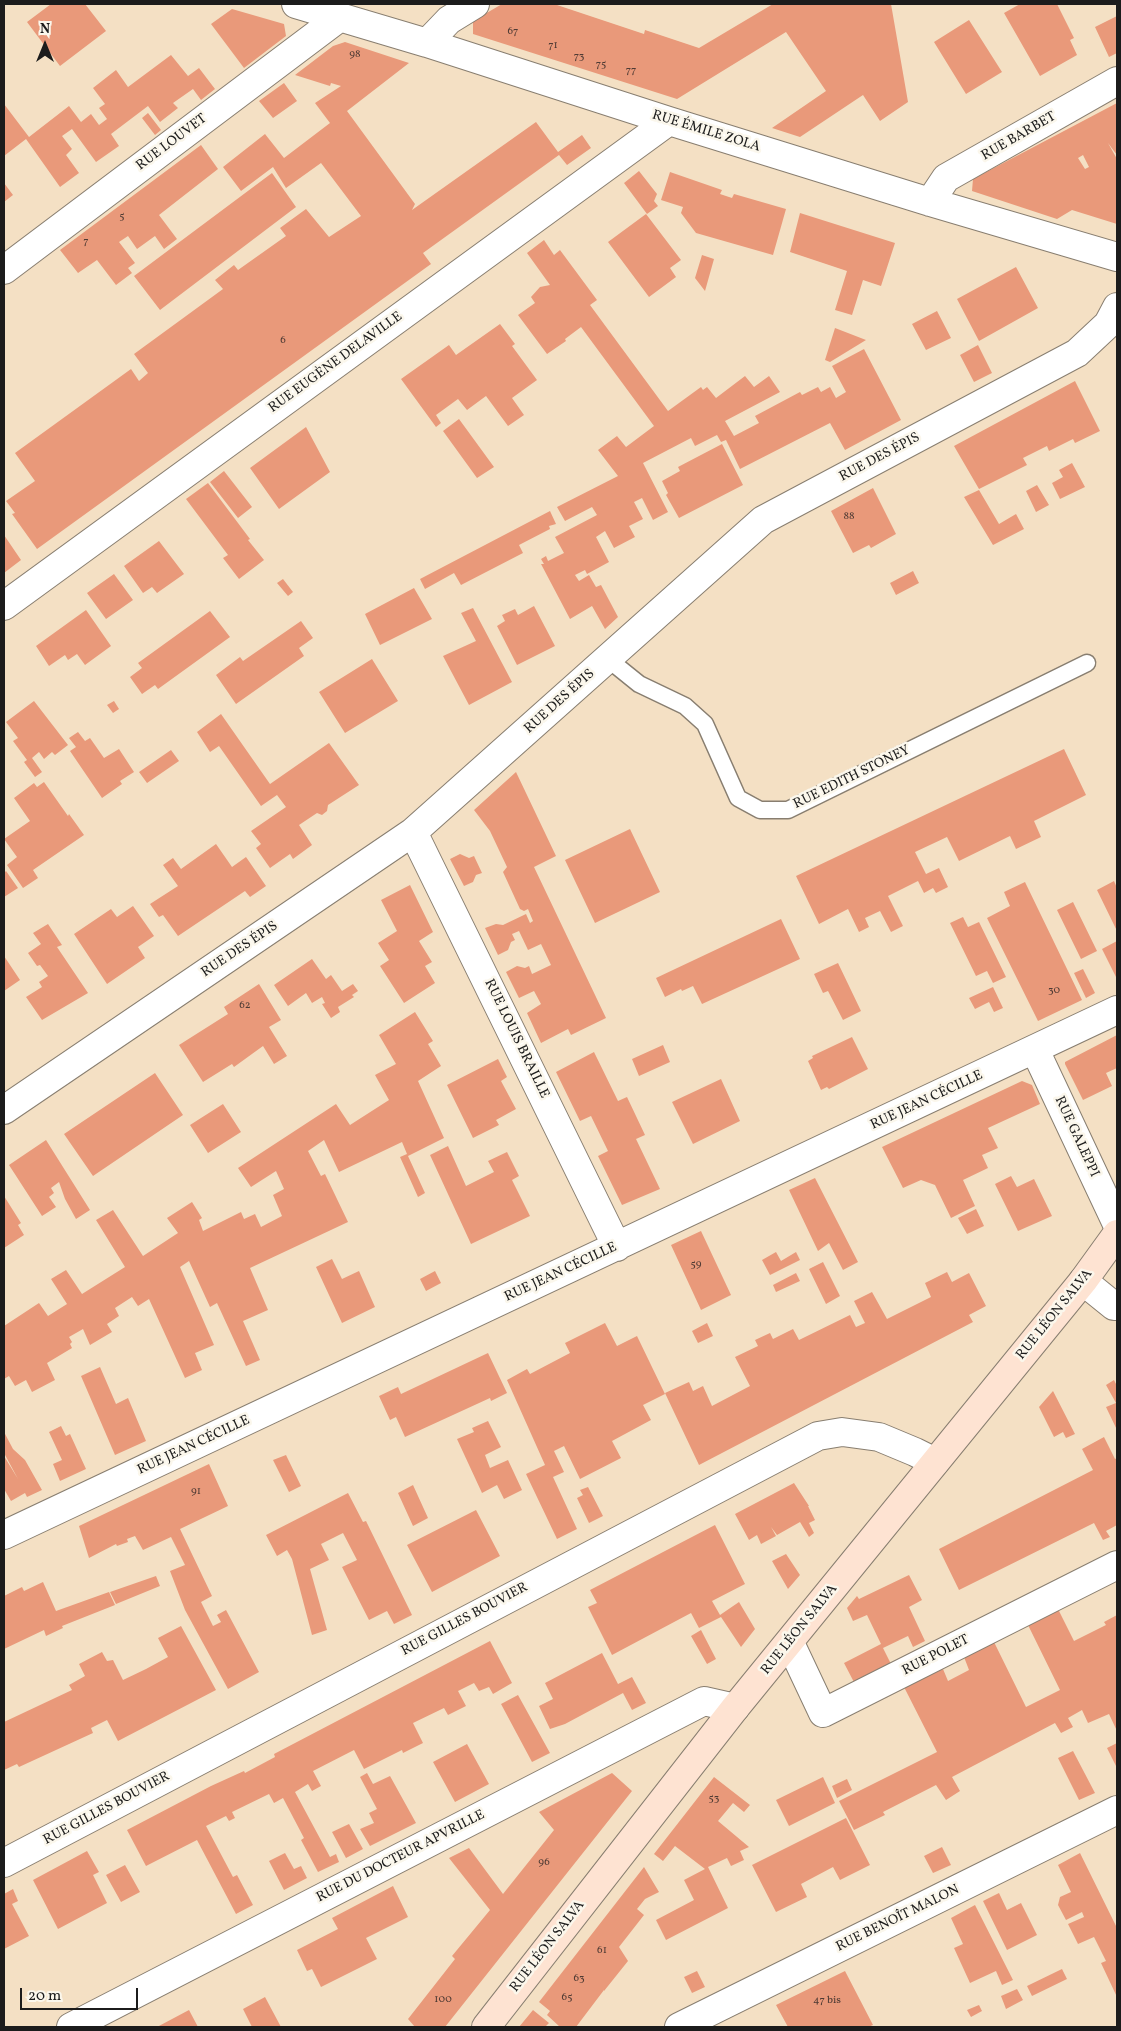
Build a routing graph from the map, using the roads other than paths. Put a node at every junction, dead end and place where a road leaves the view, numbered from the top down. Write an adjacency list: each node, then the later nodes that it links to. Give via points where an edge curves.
1 (475, 4): 3 (street, via 449,20)
2 (317, 9): 3 (street, RUE ÉMILE ZOLA); 8 (street, RUE LOUVET)
3 (427, 43): 5 (street, RUE ÉMILE ZOLA)
4 (1117, 81): 6 (street, RUE BARBET, via 946,178)
5 (669, 121): 6 (street, RUE ÉMILE ZOLA); 10 (street, RUE EUGÈNE DELAVILLE)
6 (930, 202): 7 (street, RUE ÉMILE ZOLA)
7 (1117, 257)
8 (4, 270)
9 (1117, 307): 11 (street, RUE DES ÉPIS, via 1108,324 1077,353 763,520)
10 (4, 606)
11 (608, 660): 12 (lane, RUE EDITH STONEY, via 639,684 685,706 704,724 738,798 760,810 788,810); 13 (street, RUE DES ÉPIS)
12 (1087, 663)
13 (414, 832): 16 (street, RUE DES ÉPIS); 19 (street, RUE LOUIS BRAILLE)
14 (1117, 1010): 15 (street, RUE JEAN CÉCILLE)
15 (1035, 1050): 17 (street, RUE GALEPPI); 19 (street, RUE JEAN CÉCILLE)
16 (4, 1110)
17 (1117, 1224)
18 (1117, 1234): 20 (street, RUE LÉON SALVA)
19 (617, 1247): 23 (street, RUE JEAN CÉCILLE)
20 (1083, 1281): 21 (street); 22 (street, RUE LÉON SALVA)
21 (1117, 1306)
22 (935, 1462): 25 (street, RUE LÉON SALVA); 28 (street, RUE GILLES BOUVIER, via 879,1437 842,1432 818,1436)
23 (4, 1535)
24 (1117, 1565): 25 (street, RUE POLET, via 823,1713)
25 (790, 1643): 26 (street, RUE LÉON SALVA)
26 (735, 1708): 29 (street, RUE DU DOCTEUR APVRILLE, via 704,1701); 30 (street, RUE LÉON SALVA)
27 (1117, 1810): 31 (street, RUE BENOÎT MALON)
28 (4, 1863)
29 (71, 2027)
30 (486, 2027)
31 (679, 2027)

